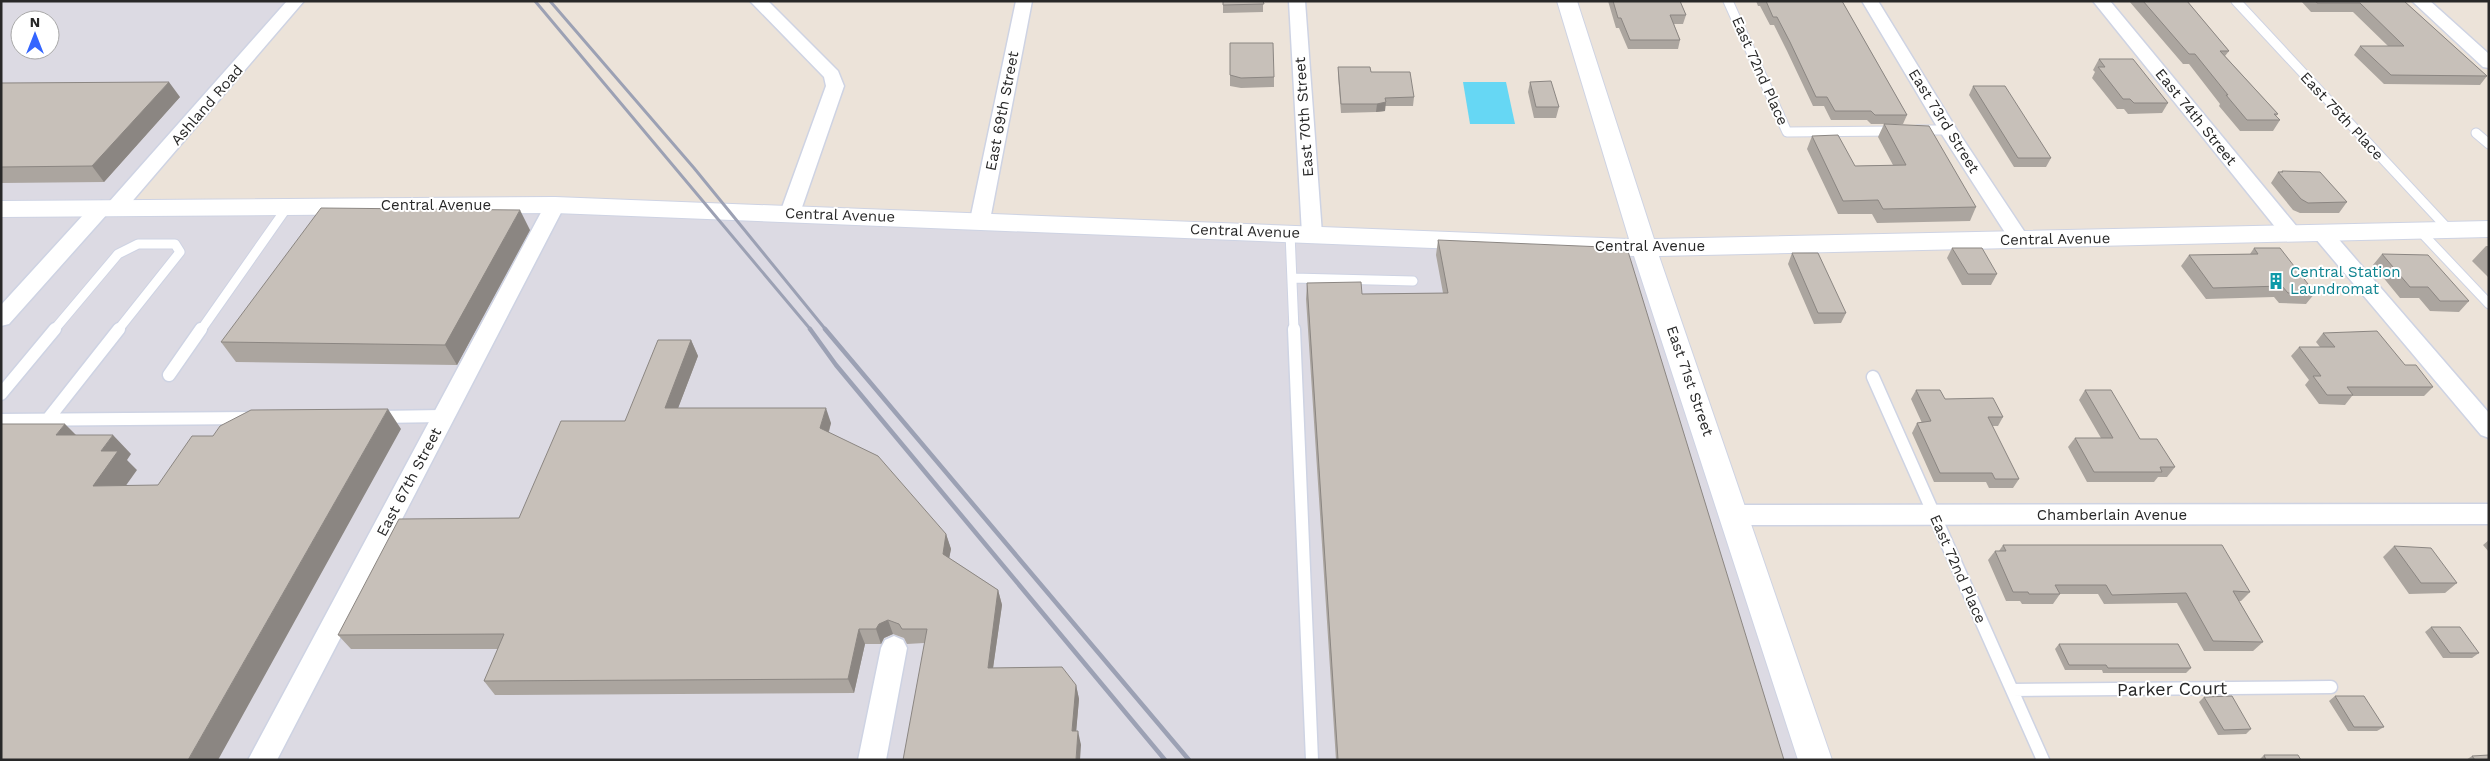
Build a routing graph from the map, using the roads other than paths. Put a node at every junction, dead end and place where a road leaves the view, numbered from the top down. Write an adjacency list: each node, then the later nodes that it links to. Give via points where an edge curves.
1 (296, 1): 17 (street, Ashland Road)
2 (1024, 1): 20 (street, East 69th Street)
3 (1297, 1): 24 (street, East 70th Street)
4 (1567, 1): 28 (street, East 71st Street)
5 (1728, 1): 12 (lane, East 72nd Place, via 1787,132)
6 (1870, 1): 12 (street, East 73rd Street)
7 (2101, 1): 25 (street, East 74th Street)
8 (2236, 1): 23 (lane, East 75th Place)
9 (2420, 1): 11 (street)
10 (759, 2): 19 (street, via 832,75 835,86)
11 (2489, 63)
12 (1948, 130): 27 (street, East 73rd Street)
13 (2476, 133): 14 (lane)
14 (2489, 144)
15 (555, 205): 16 (street, Central Avenue); 19 (street, Central Avenue); 36 (street, East 67th Street)
16 (288, 206): 17 (street, Central Avenue); 33 (lane)
17 (109, 207): 18 (street, Central Avenue); 32 (street, Ashland Road)
18 (1, 209)
19 (790, 213): 20 (street, Central Avenue)
20 (980, 220): 24 (street, Central Avenue)
21 (2489, 229): 23 (street, Central Avenue)
22 (2420, 230): 23 (street, Central Avenue); 26 (street, Central Avenue); 31 (lane)
23 (2449, 230)
24 (1301, 233): 28 (street, Central Avenue); 29 (lane)
25 (2291, 233): 26 (street, Central Avenue); 27 (street, Central Avenue)
26 (2322, 233): 41 (street)
27 (2020, 240): 28 (street, Central Avenue)
28 (1644, 248): 43 (street, East 71st Street)
29 (1293, 278): 30 (lane); 50 (lane)
30 (1413, 280)
31 (2489, 304)
32 (1, 319)
33 (169, 375)
34 (1873, 377): 44 (lane, East 72nd Place)
35 (1, 394): 39 (lane, via 118,254 138,244 175,244 180,252)
36 (444, 416): 37 (lane); 48 (street, East 67th Street)
37 (366, 417)
38 (267, 418): 39 (lane)
39 (48, 419): 40 (lane)
40 (1, 420)
41 (2489, 429)
42 (2489, 514): 44 (street, Chamberlain Avenue)
43 (1735, 515): 44 (street, Chamberlain Avenue); 51 (street, East 71st Street)
44 (1933, 515): 47 (lane, East 72nd Place)
45 (894, 648): 49 (street)
46 (2331, 687): 47 (lane, Parker Court)
47 (2012, 690): 52 (lane, East 72nd Place)
48 (262, 760)
49 (872, 760)
50 (1312, 760)
51 (1815, 760)
52 (2043, 760)

